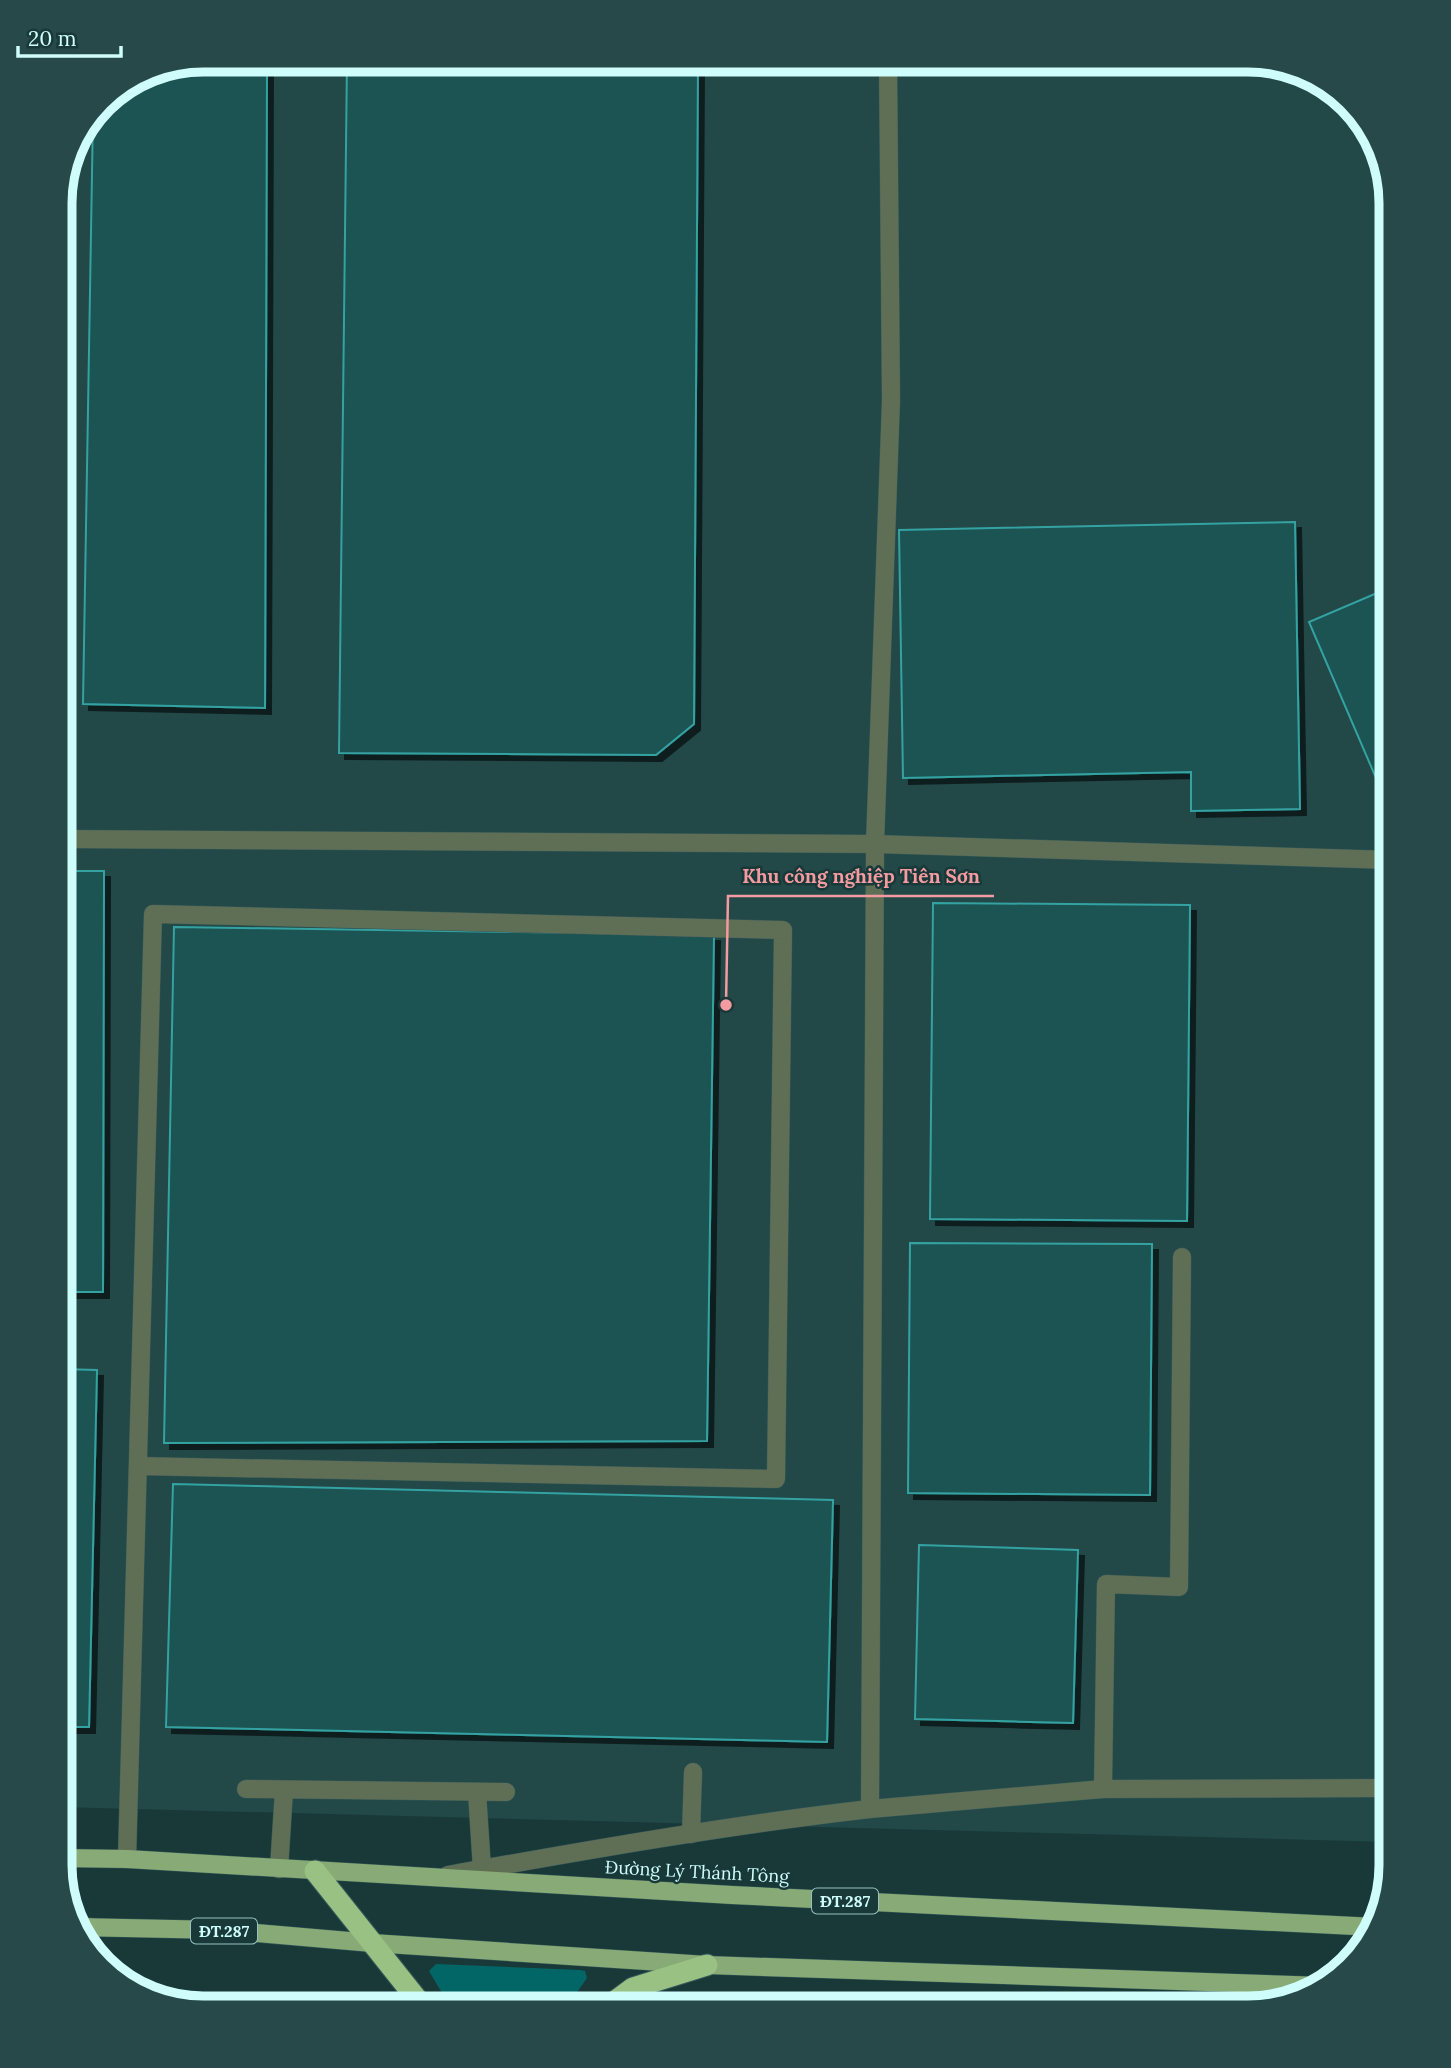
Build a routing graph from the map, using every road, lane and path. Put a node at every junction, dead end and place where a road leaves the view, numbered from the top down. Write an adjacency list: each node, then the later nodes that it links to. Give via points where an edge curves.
1 (888, 72): 3 (street, via 891,400)
2 (72, 839): 3 (street)
3 (875, 844): 4 (street); 14 (street)
4 (1379, 860)
5 (1182, 1257): 10 (street, via 1179,1587 1106,1584)
6 (138, 1466): 6 (street, via 776,1479 783,930 153,914); 17 (street)
7 (693, 1772): 15 (street)
8 (1379, 1788): 10 (street)
9 (246, 1789): 11 (street)
10 (1102, 1789): 14 (street)
11 (284, 1790): 12 (street); 18 (street)
12 (477, 1792): 13 (street); 19 (street)
13 (506, 1792)
14 (870, 1810): 15 (street)
15 (691, 1834): 19 (street)
16 (72, 1858): 17 (main road, Đường Lý Thánh Tông / ĐT.287)
17 (127, 1859): 18 (main road, Đường Lý Thánh Tông / ĐT.287)
18 (279, 1869): 20 (main road, Đường Lý Thánh Tông / ĐT.287)
19 (482, 1869): 21 (street)
20 (315, 1871): 21 (main road, Đường Lý Thánh Tông / ĐT.287); 24 (highway)
21 (432, 1877): 22 (main road, Đường Lý Thánh Tông / ĐT.287)
22 (1364, 1926)
23 (87, 1927): 24 (main road, ĐT.287, via 221,1930)
24 (372, 1943): 25 (main road, ĐT.287); 27 (highway)
25 (707, 1965): 26 (main road, ĐT.287); 28 (highway, via 633,1988)
26 (1301, 1985)
27 (414, 1996)
28 (622, 1996)

